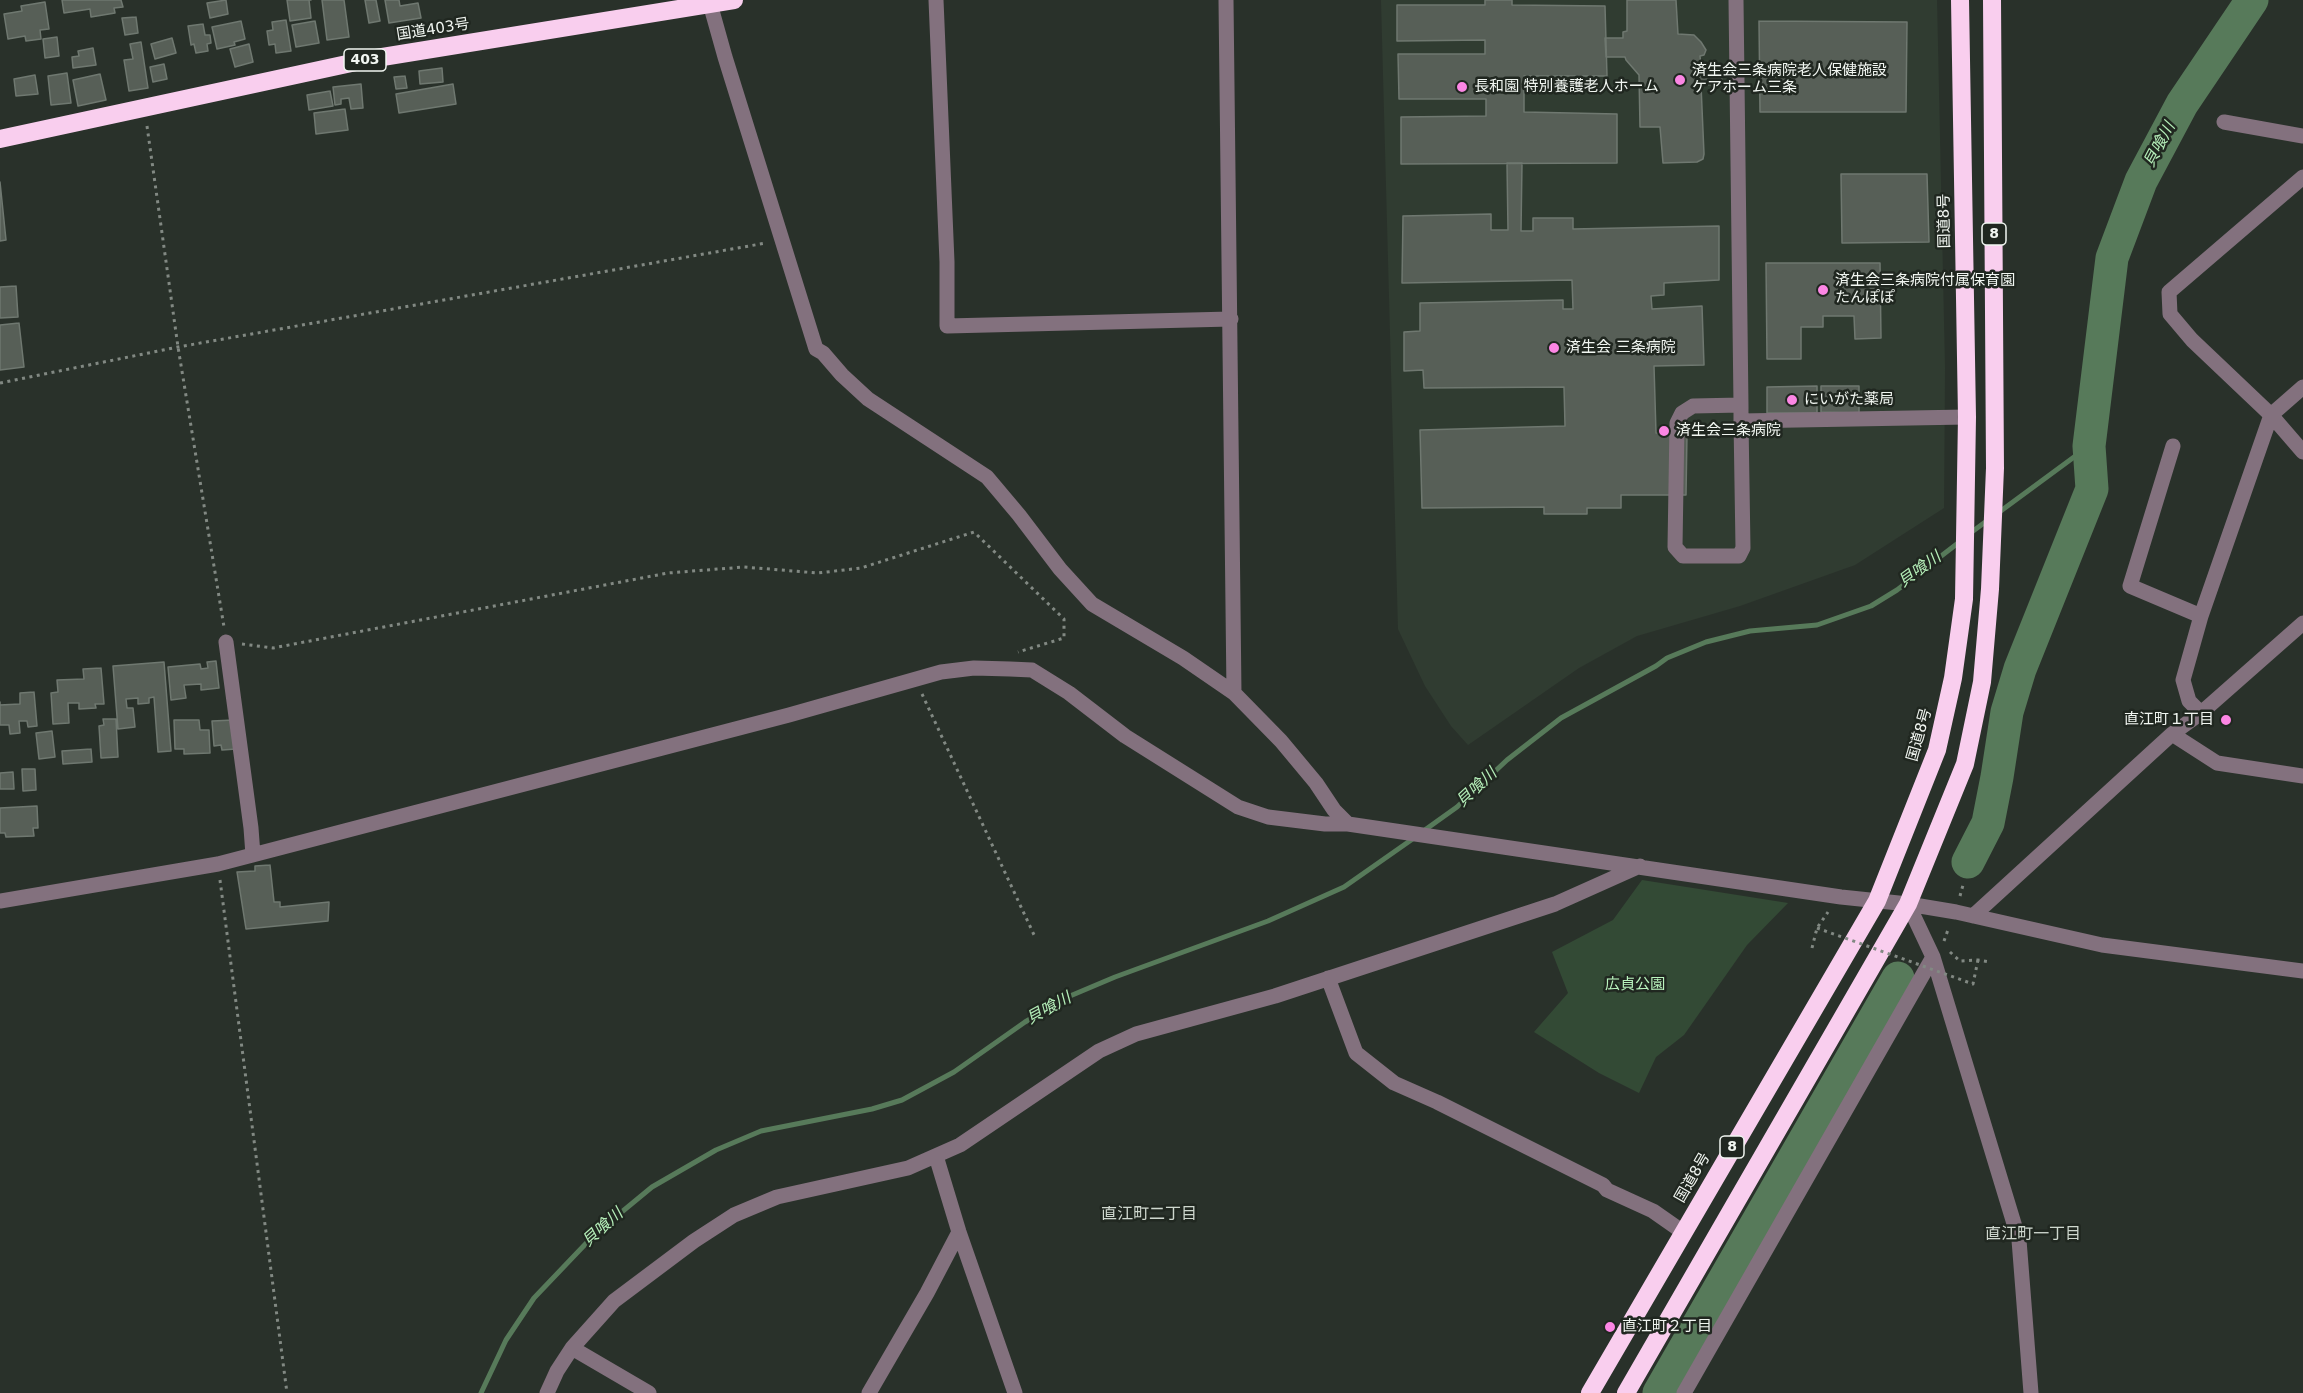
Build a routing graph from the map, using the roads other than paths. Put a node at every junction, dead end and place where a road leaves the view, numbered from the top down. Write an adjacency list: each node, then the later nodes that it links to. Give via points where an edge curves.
1 (734, 0): 7 (highway, 国道403号 / 403)
2 (936, 0): 12 (street, via 947,326)
3 (1226, 0): 12 (street)
4 (1736, 0): 14 (street)
5 (1959, 0): 16 (highway, 国道8号 / 8)
6 (1992, 0): 32 (highway, 8, via 1995,468 1982,682 1965,764)
7 (710, 2): 10 (highway, 国道403号 / 403, via 370,59); 23 (street, via 816,349 868,399 987,477 1092,604)
8 (2224, 122): 9 (street)
9 (2303, 136)
10 (0, 139)
11 (2303, 177): 15 (street, via 2169,292 2169,314)
12 (1231, 319): 23 (street)
13 (2303, 387): 15 (street)
14 (1741, 405): 17 (street); 17 (street, via 1694,406 1682,413 1677,423 1675,547 1683,556 1739,556 1743,548)
15 (2271, 415): 19 (street); 20 (street)
16 (1967, 417): 17 (street); 31 (highway, 国道8号 / 8, via 1964,599 1953,678 1937,750)
17 (1741, 421)
18 (2173, 446): 20 (street, via 2130,585)
19 (2303, 452)
20 (2201, 616): 24 (street, via 2183,680 2189,701)
21 (2303, 623): 24 (street)
22 (226, 642): 28 (street)
23 (1234, 693): 27 (street, via 1281,741 1334,810)
24 (2201, 713): 25 (street)
25 (2172, 734): 26 (street, via 2217,763); 33 (street)
26 (2303, 776)
27 (1351, 825): 28 (street, via 1268,817 1238,807 1125,736 1032,670 974,668 915,678 789,715); 29 (street)
28 (253, 855): 30 (street)
29 (1640, 866): 31 (street); 36 (street, via 1556,904)
30 (0, 901)
31 (1877, 901): 32 (street); 39 (highway, 国道8号 / 8)
32 (1908, 904): 33 (street); 34 (street); 46 (highway, 8)
33 (1973, 916): 35 (street, via 2102,945)
34 (1934, 957): 47 (street); 48 (street, via 2019,1240)
35 (2303, 971)
36 (1328, 978): 37 (street, via 1136,1034 1099,1052 960,1145); 39 (street, via 1356,1053 1394,1083 1603,1185)
37 (936, 1156): 38 (street); 40 (street, via 908,1168 777,1197 734,1215 614,1301)
38 (959, 1232): 43 (street); 44 (street)
39 (1683, 1232): 45 (highway, 国道8号 / 8)
40 (572, 1348): 41 (street); 42 (street)
41 (547, 1393)
42 (649, 1393)
43 (869, 1393)
44 (1015, 1393)
45 (1590, 1393)
46 (1626, 1393)
47 (1684, 1393)
48 (2031, 1393)

